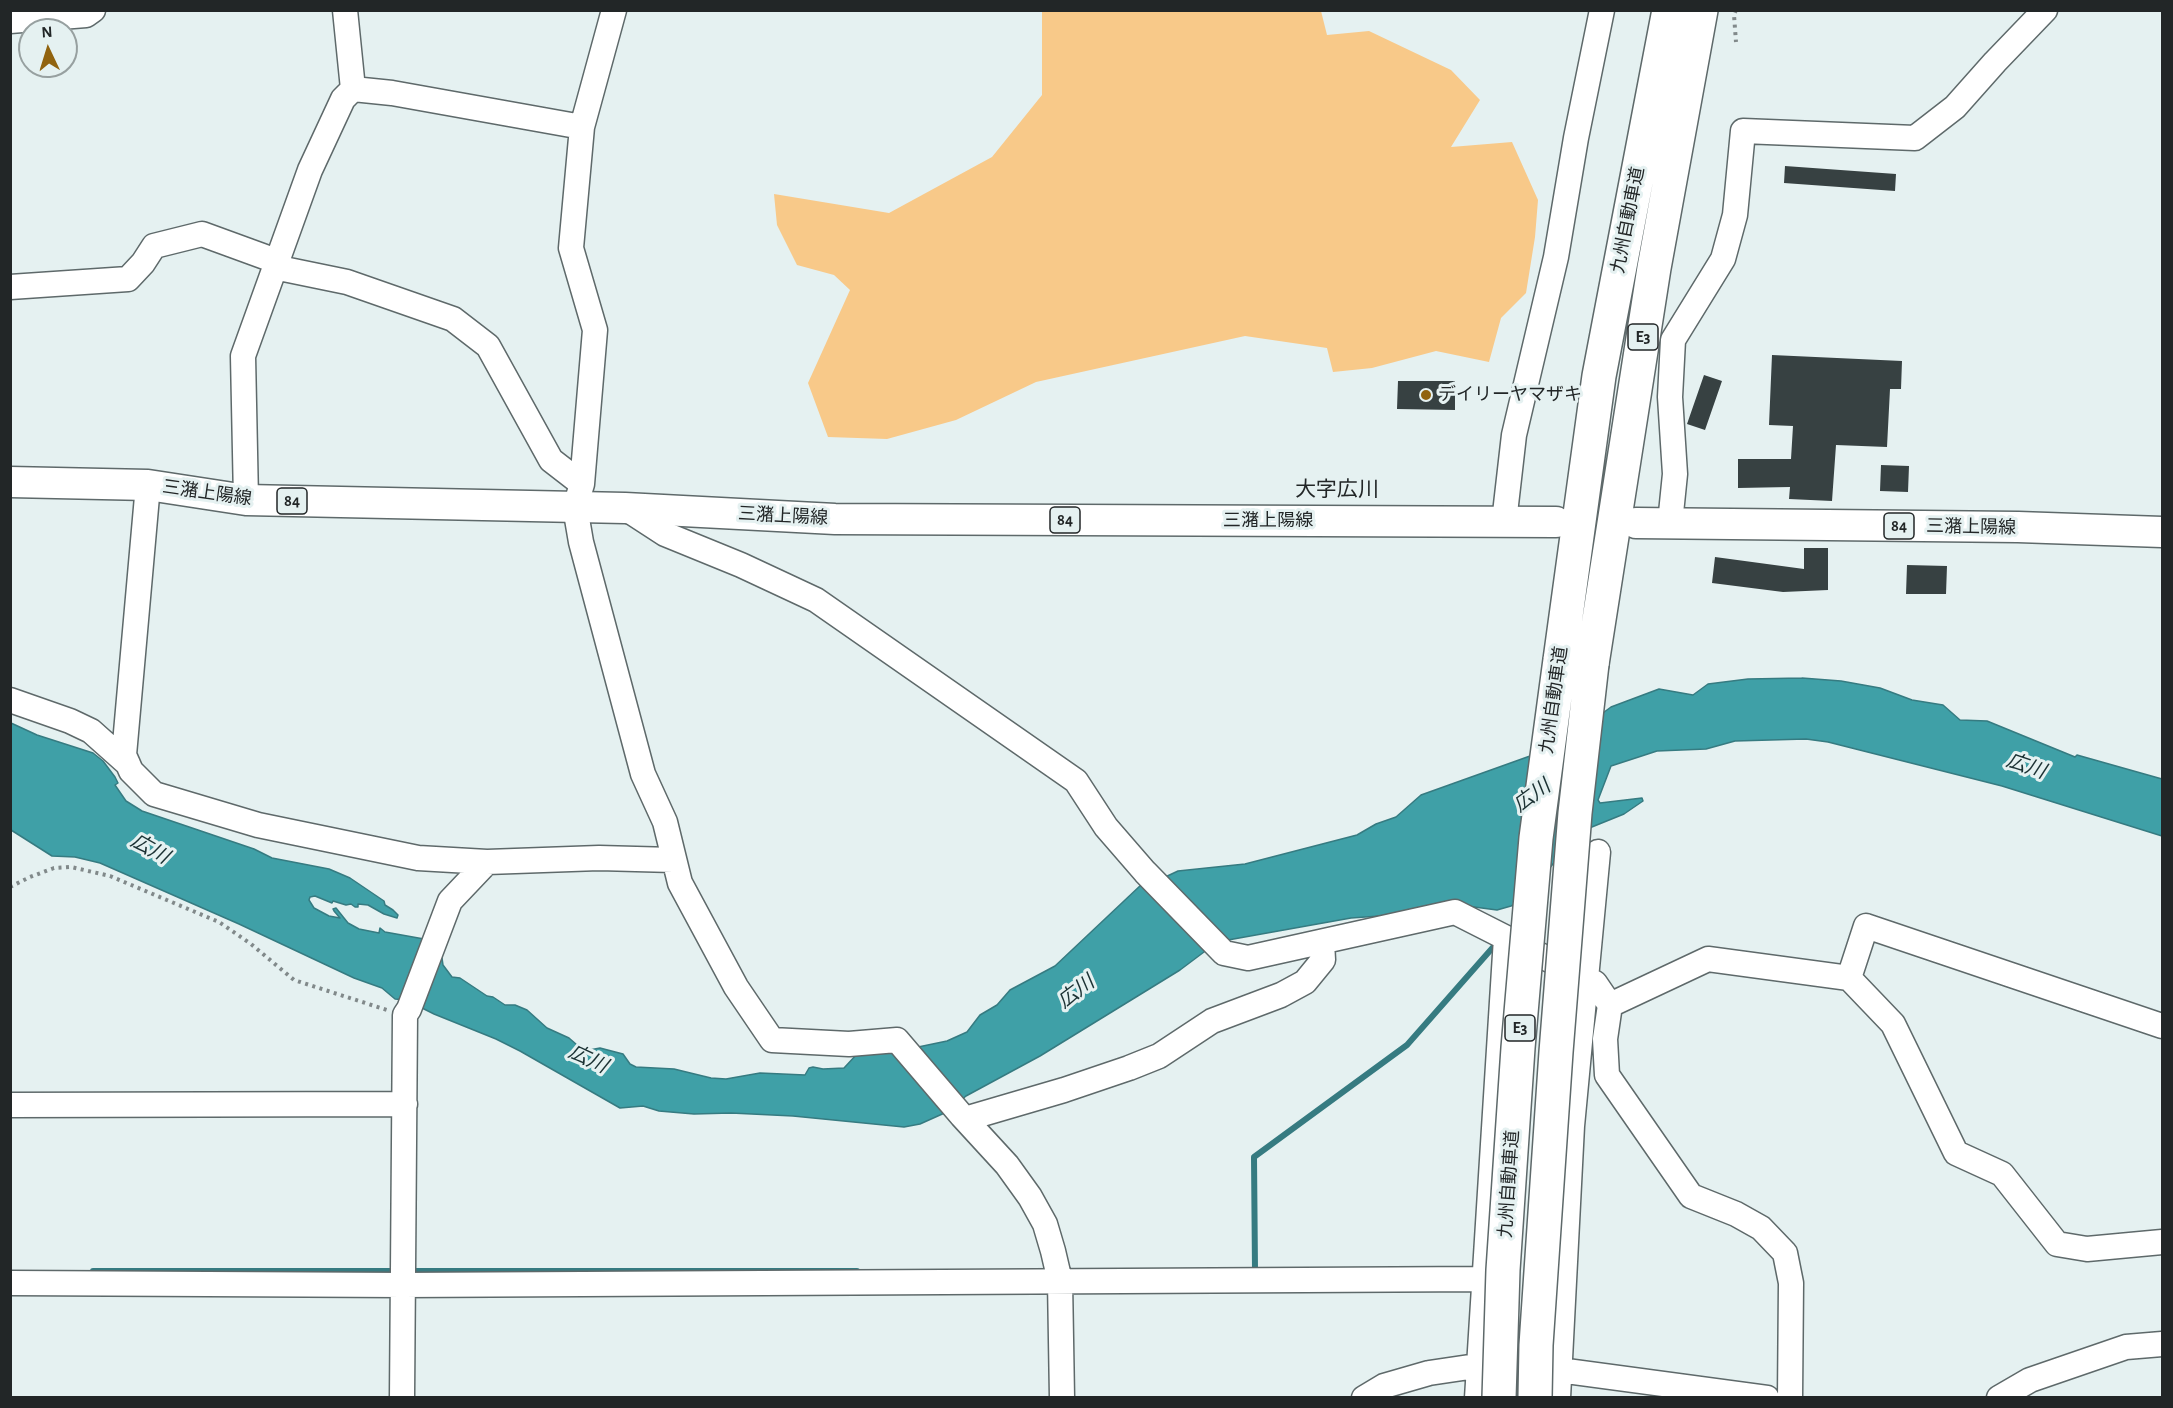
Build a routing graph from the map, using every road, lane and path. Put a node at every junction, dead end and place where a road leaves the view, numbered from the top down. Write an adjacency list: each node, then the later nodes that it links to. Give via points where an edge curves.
1 (93, 10): 9 (street, via 86,15)
2 (345, 10): 11 (street)
3 (614, 10): 12 (street)
4 (1602, 10): 20 (street, via 1556,257 1514,435)
5 (1669, 10): 53 (highway, 九州自動車道 / E3, bridge, via 1599,375 1536,838 1503,1270)
6 (1701, 10): 54 (highway, 九州自動車道 / E3, bridge, via 1654,268 1592,664 1575,813 1556,1052)
7 (1736, 10): 10 (path)
8 (2045, 10): 23 (street, via 1955,107 1915,138 1743,131 1735,215 1723,259 1673,340 1670,397 1675,474)
9 (10, 21)
10 (1736, 42)
11 (354, 89): 12 (street); 13 (street, via 343,99 310,170)
12 (582, 127): 17 (street, via 571,248 595,330)
13 (275, 264): 14 (street, via 202,234 154,246 128,279); 17 (street, via 347,282 453,319 488,346 551,460); 18 (street, via 243,356)
14 (10, 287)
15 (10, 482): 16 (main road, 三潴上陽線 / 84)
16 (148, 485): 18 (main road, 三潴上陽線 / 84); 26 (street, via 124,754)
17 (579, 495): 18 (main road, 三潴上陽線 / 84); 19 (main road, 三潴上陽線 / 84); 28 (street, via 580,542 644,774 665,822)
18 (246, 500)
19 (625, 508): 20 (main road, 三潴上陽線 / 84, via 835,519); 32 (street, via 665,534 816,600 1076,781 1106,827 1224,953 1248,958)
20 (1504, 522): 21 (main road, 三潴上陽線 / 84)
21 (1556, 522)
22 (1636, 523): 23 (main road, 三潴上陽線 / 84)
23 (1670, 523): 24 (main road, 三潴上陽線 / 84)
24 (2163, 532)
25 (10, 700): 26 (street, via 91,731)
26 (128, 764): 29 (street, via 154,794 258,825 418,858)
27 (1598, 852): 33 (street)
28 (673, 860): 29 (street); 40 (street, via 680,883 736,987 772,1041 849,1044 897,1040)
29 (487, 862): 36 (street, via 450,901)
30 (10, 887): 36 (path, via 54,868 71,867 110,876 219,922 294,981)
31 (1506, 938): 32 (street, via 1455,912); 33 (street); 43 (street)
32 (1322, 942): 40 (street, via 1323,960 1305,982 1212,1021 1159,1056 1064,1090)
33 (1585, 978): 35 (street, via 1595,983); 48 (street, via 1572,1126)
34 (1849, 978): 35 (street, via 1708,959); 37 (street, via 1866,926); 41 (street, via 1893,1024 1956,1153 2002,1174 2058,1244 2087,1249)
35 (1610, 1005): 57 (street, via 1605,1039 1607,1075 1691,1196 1761,1228 1785,1253 1791,1283)
36 (407, 1012): 38 (street)
37 (2163, 1026)
38 (405, 1104): 39 (street); 42 (street)
39 (10, 1105)
40 (964, 1118): 44 (street, via 1030,1197 1044,1224)
41 (2163, 1242)
42 (403, 1275): 44 (street); 45 (street); 49 (street)
43 (1484, 1279): 44 (street); 47 (street)
44 (1060, 1281): 50 (street)
45 (10, 1283)
46 (2163, 1344): 58 (street, via 2126,1347 2030,1380)
47 (1478, 1365): 48 (street); 51 (street, via 1384,1386); 52 (street)
48 (1559, 1370): 55 (street); 56 (street)
49 (402, 1398)
50 (1062, 1398)
51 (1364, 1398)
52 (1478, 1398)
53 (1499, 1398)
54 (1534, 1398)
55 (1558, 1398)
56 (1767, 1398)
57 (1790, 1398)
58 (1999, 1398)

